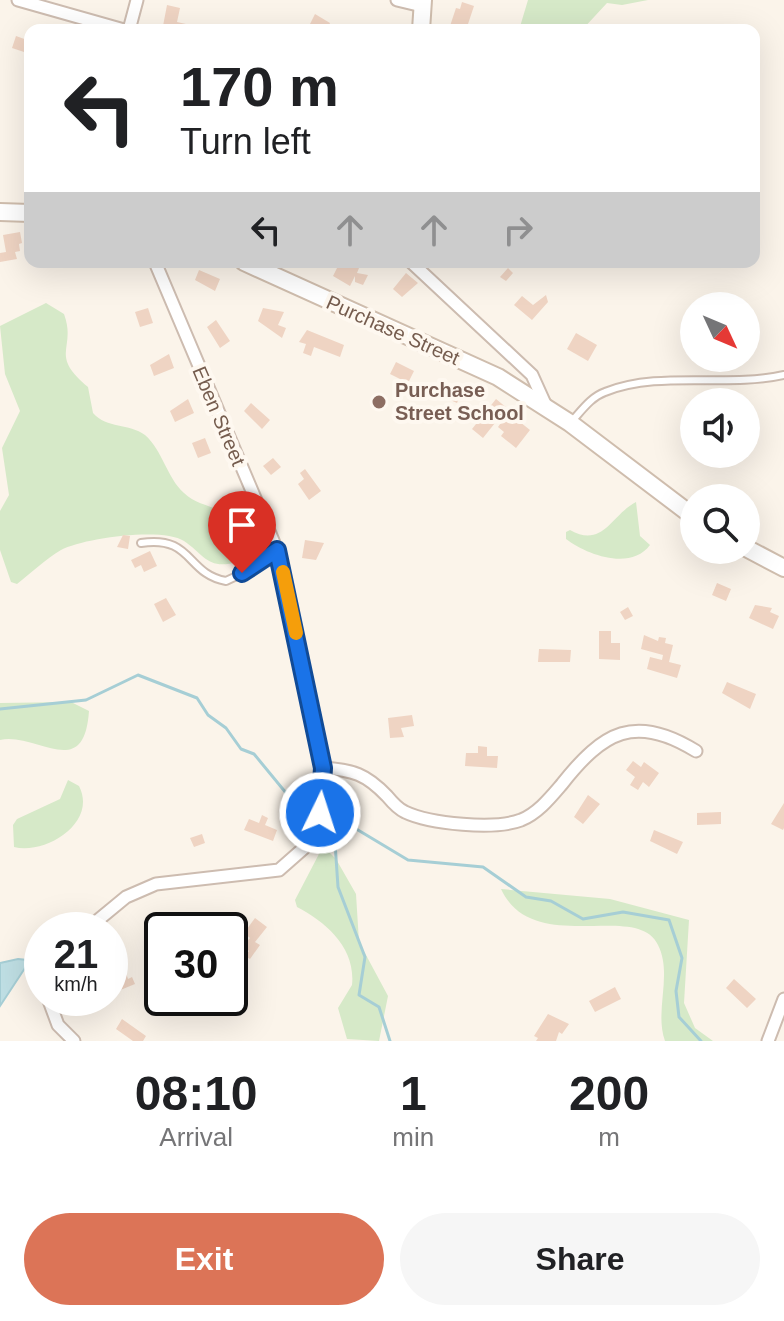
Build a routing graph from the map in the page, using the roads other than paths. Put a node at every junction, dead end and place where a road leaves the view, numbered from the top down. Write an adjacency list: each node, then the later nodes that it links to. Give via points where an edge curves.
1 (18, 0): 5 (street)
2 (137, 0): 6 (street)
3 (397, 0): 4 (street)
4 (423, 3): 7 (main road)
5 (104, 24)
6 (128, 24)
7 (421, 24)
8 (0, 212): 9 (main road)
9 (24, 213)
10 (158, 268): 18 (street, Eben Street)
11 (257, 268): 14 (main road, Purchase Street, via 498,377)
12 (417, 268): 14 (street, via 532,375)
13 (784, 375): 15 (lane, via 628,386 597,396)
14 (546, 406): 15 (main road, Purchase Street)
15 (570, 423): 16 (main road, Purchase Street)
16 (680, 506)
17 (141, 543): 18 (lane, via 174,544 211,577 226,581)
18 (277, 550): 22 (street, Eben Street)
19 (760, 555): 20 (main road)
20 (784, 568)
21 (696, 751): 22 (street, via 659,732 608,738 583,757 535,813 501,825 406,813 362,773)
22 (323, 768): 23 (street, Eben Street, via 314,829 304,848 279,870 156,884)
23 (108, 912)
24 (784, 999): 27 (street)
25 (55, 1016): 26 (street)
26 (74, 1041)
27 (768, 1041)

